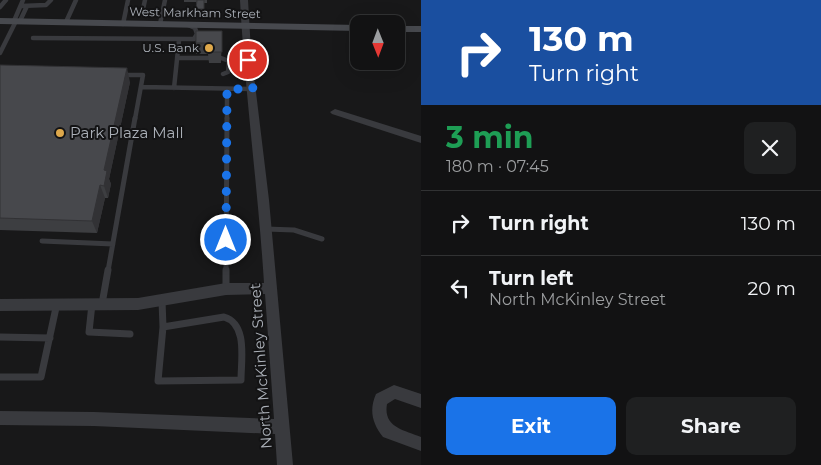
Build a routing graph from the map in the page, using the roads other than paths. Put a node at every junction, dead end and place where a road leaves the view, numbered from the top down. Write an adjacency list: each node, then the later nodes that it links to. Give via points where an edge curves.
1 (6, 0): 11 (lane)
2 (23, 0): 9 (lane)
3 (51, 0): 10 (lane, via 46,5)
4 (76, 0): 14 (lane)
5 (128, 0): 16 (lane)
6 (145, 0): 12 (lane)
7 (165, 0): 17 (lane)
8 (244, 0): 19 (street, North McKinley Street)
9 (21, 6): 10 (lane); 13 (lane)
10 (27, 6): 13 (lane)
11 (0, 7)
12 (142, 14)
13 (17, 21): 14 (main road, West Markham Street); 15 (main road, West Markham Street); 25 (lane)
14 (66, 22): 16 (main road, West Markham Street)
15 (1, 23)
16 (123, 24): 17 (main road, West Markham Street)
17 (160, 24): 18 (main road, West Markham Street)
18 (188, 25): 19 (main road, West Markham Street); 24 (lane, via 196,30 197,36)
19 (245, 26): 20 (main road, West Markham Street); 34 (street, North McKinley Street)
20 (350, 28)
21 (405, 29): 22 (main road)
22 (421, 29)
23 (33, 38): 24 (lane)
24 (179, 40): 26 (lane)
25 (0, 53)
26 (177, 58): 27 (lane); 32 (lane)
27 (209, 58)
28 (221, 58): 29 (lane, via 229,61 229,71)
29 (223, 74)
30 (116, 75): 31 (lane, via 143,75)
31 (141, 87): 32 (lane); 40 (lane)
32 (174, 88): 33 (lane)
33 (227, 89): 34 (lane); 42 (lane)
34 (253, 89): 37 (street, North McKinley Street)
35 (335, 112): 36 (street)
36 (421, 140)
37 (266, 229): 38 (lane, via 294,230); 41 (street, North McKinley Street)
38 (322, 239)
39 (42, 241): 40 (lane)
40 (113, 244): 45 (lane)
41 (272, 288): 42 (street); 54 (street, North McKinley Street)
42 (226, 289): 43 (street)
43 (162, 301): 45 (street); 47 (lane)
44 (57, 304): 45 (street); 46 (street); 50 (lane)
45 (97, 304): 48 (lane, via 89,332)
46 (0, 305)
47 (163, 327): 47 (lane, via 158,381 242,380 240,330 230,318)
48 (130, 334)
49 (0, 337): 50 (lane)
50 (50, 338): 51 (lane, via 41,377)
51 (0, 377)
52 (415, 399): 55 (street, via 394,392 387,394 381,399 378,415 388,432)
53 (0, 418): 54 (street)
54 (282, 427): 56 (street, North McKinley Street)
55 (421, 444)
56 (285, 465)

